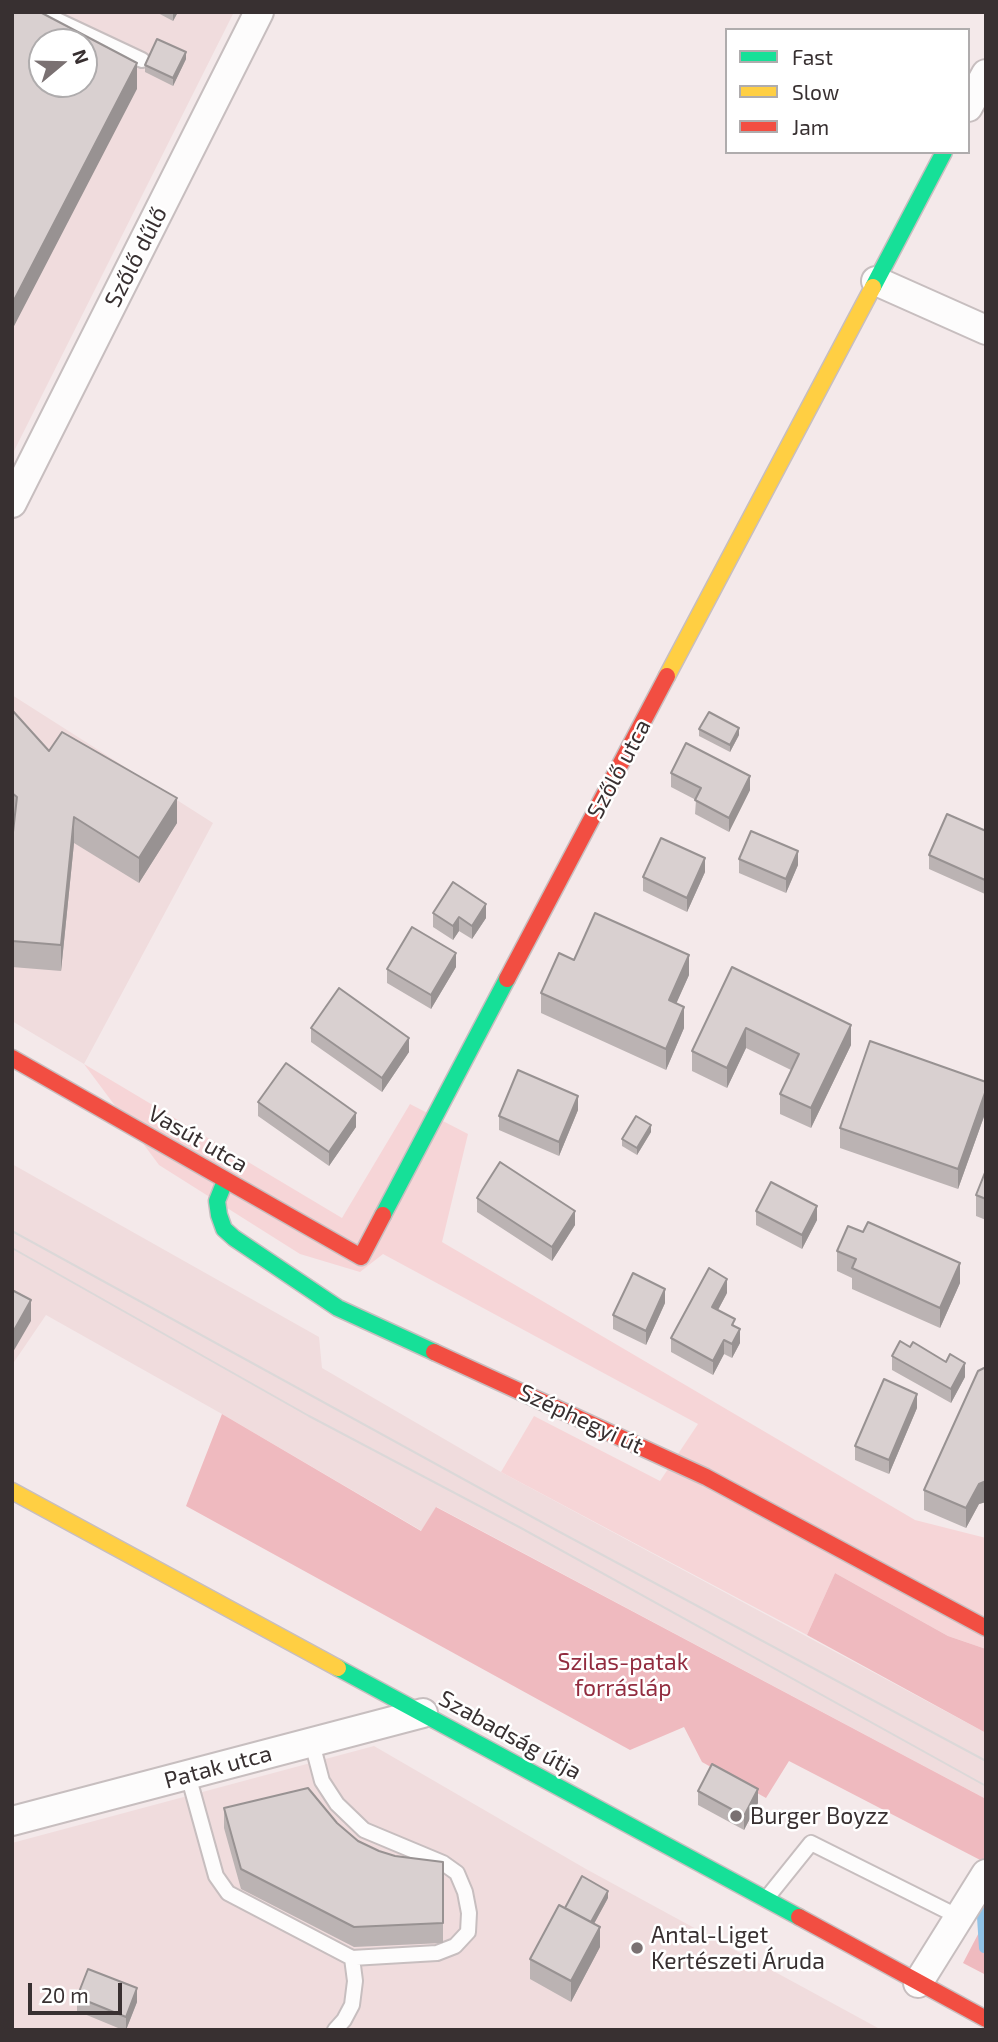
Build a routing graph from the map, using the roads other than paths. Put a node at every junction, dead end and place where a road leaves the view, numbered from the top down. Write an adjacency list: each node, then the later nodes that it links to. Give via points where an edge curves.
1 (40, 12): 3 (lane)
2 (259, 12): 9 (street, Szőlő dűlő)
3 (142, 60)
4 (986, 74): 5 (street)
5 (970, 103)
6 (943, 154): 7 (street, Szőlő utca)
7 (876, 281): 8 (street); 12 (street, Szőlő utca)
8 (986, 330)
9 (12, 503)
10 (12, 1058): 11 (street, Vasút utca)
11 (225, 1181): 12 (street, Vasút utca); 14 (street, Széphegyi út, via 218,1201 225,1229 338,1308 706,1477)
12 (361, 1257)
13 (12, 1491): 15 (street, Szabadság útja)
14 (986, 1628)
15 (423, 1713): 16 (street, Patak utca); 20 (street, Szabadság útja)
16 (312, 1743): 17 (street, Patak utca); 22 (lane, via 322,1780 337,1804 364,1830 457,1873 470,1913 468,1932 455,1946 437,1953)
17 (188, 1775): 18 (street, Patak utca); 22 (lane, via 216,1876 228,1892)
18 (12, 1821)
19 (986, 1874): 21 (street)
20 (765, 1899): 21 (lane, via 811,1843); 23 (street, Szabadság útja)
21 (959, 1917): 23 (street)
22 (352, 1958): 25 (lane, via 352,2004)
23 (918, 1983): 24 (street, Szabadság útja)
24 (986, 2019)
25 (335, 2030)

